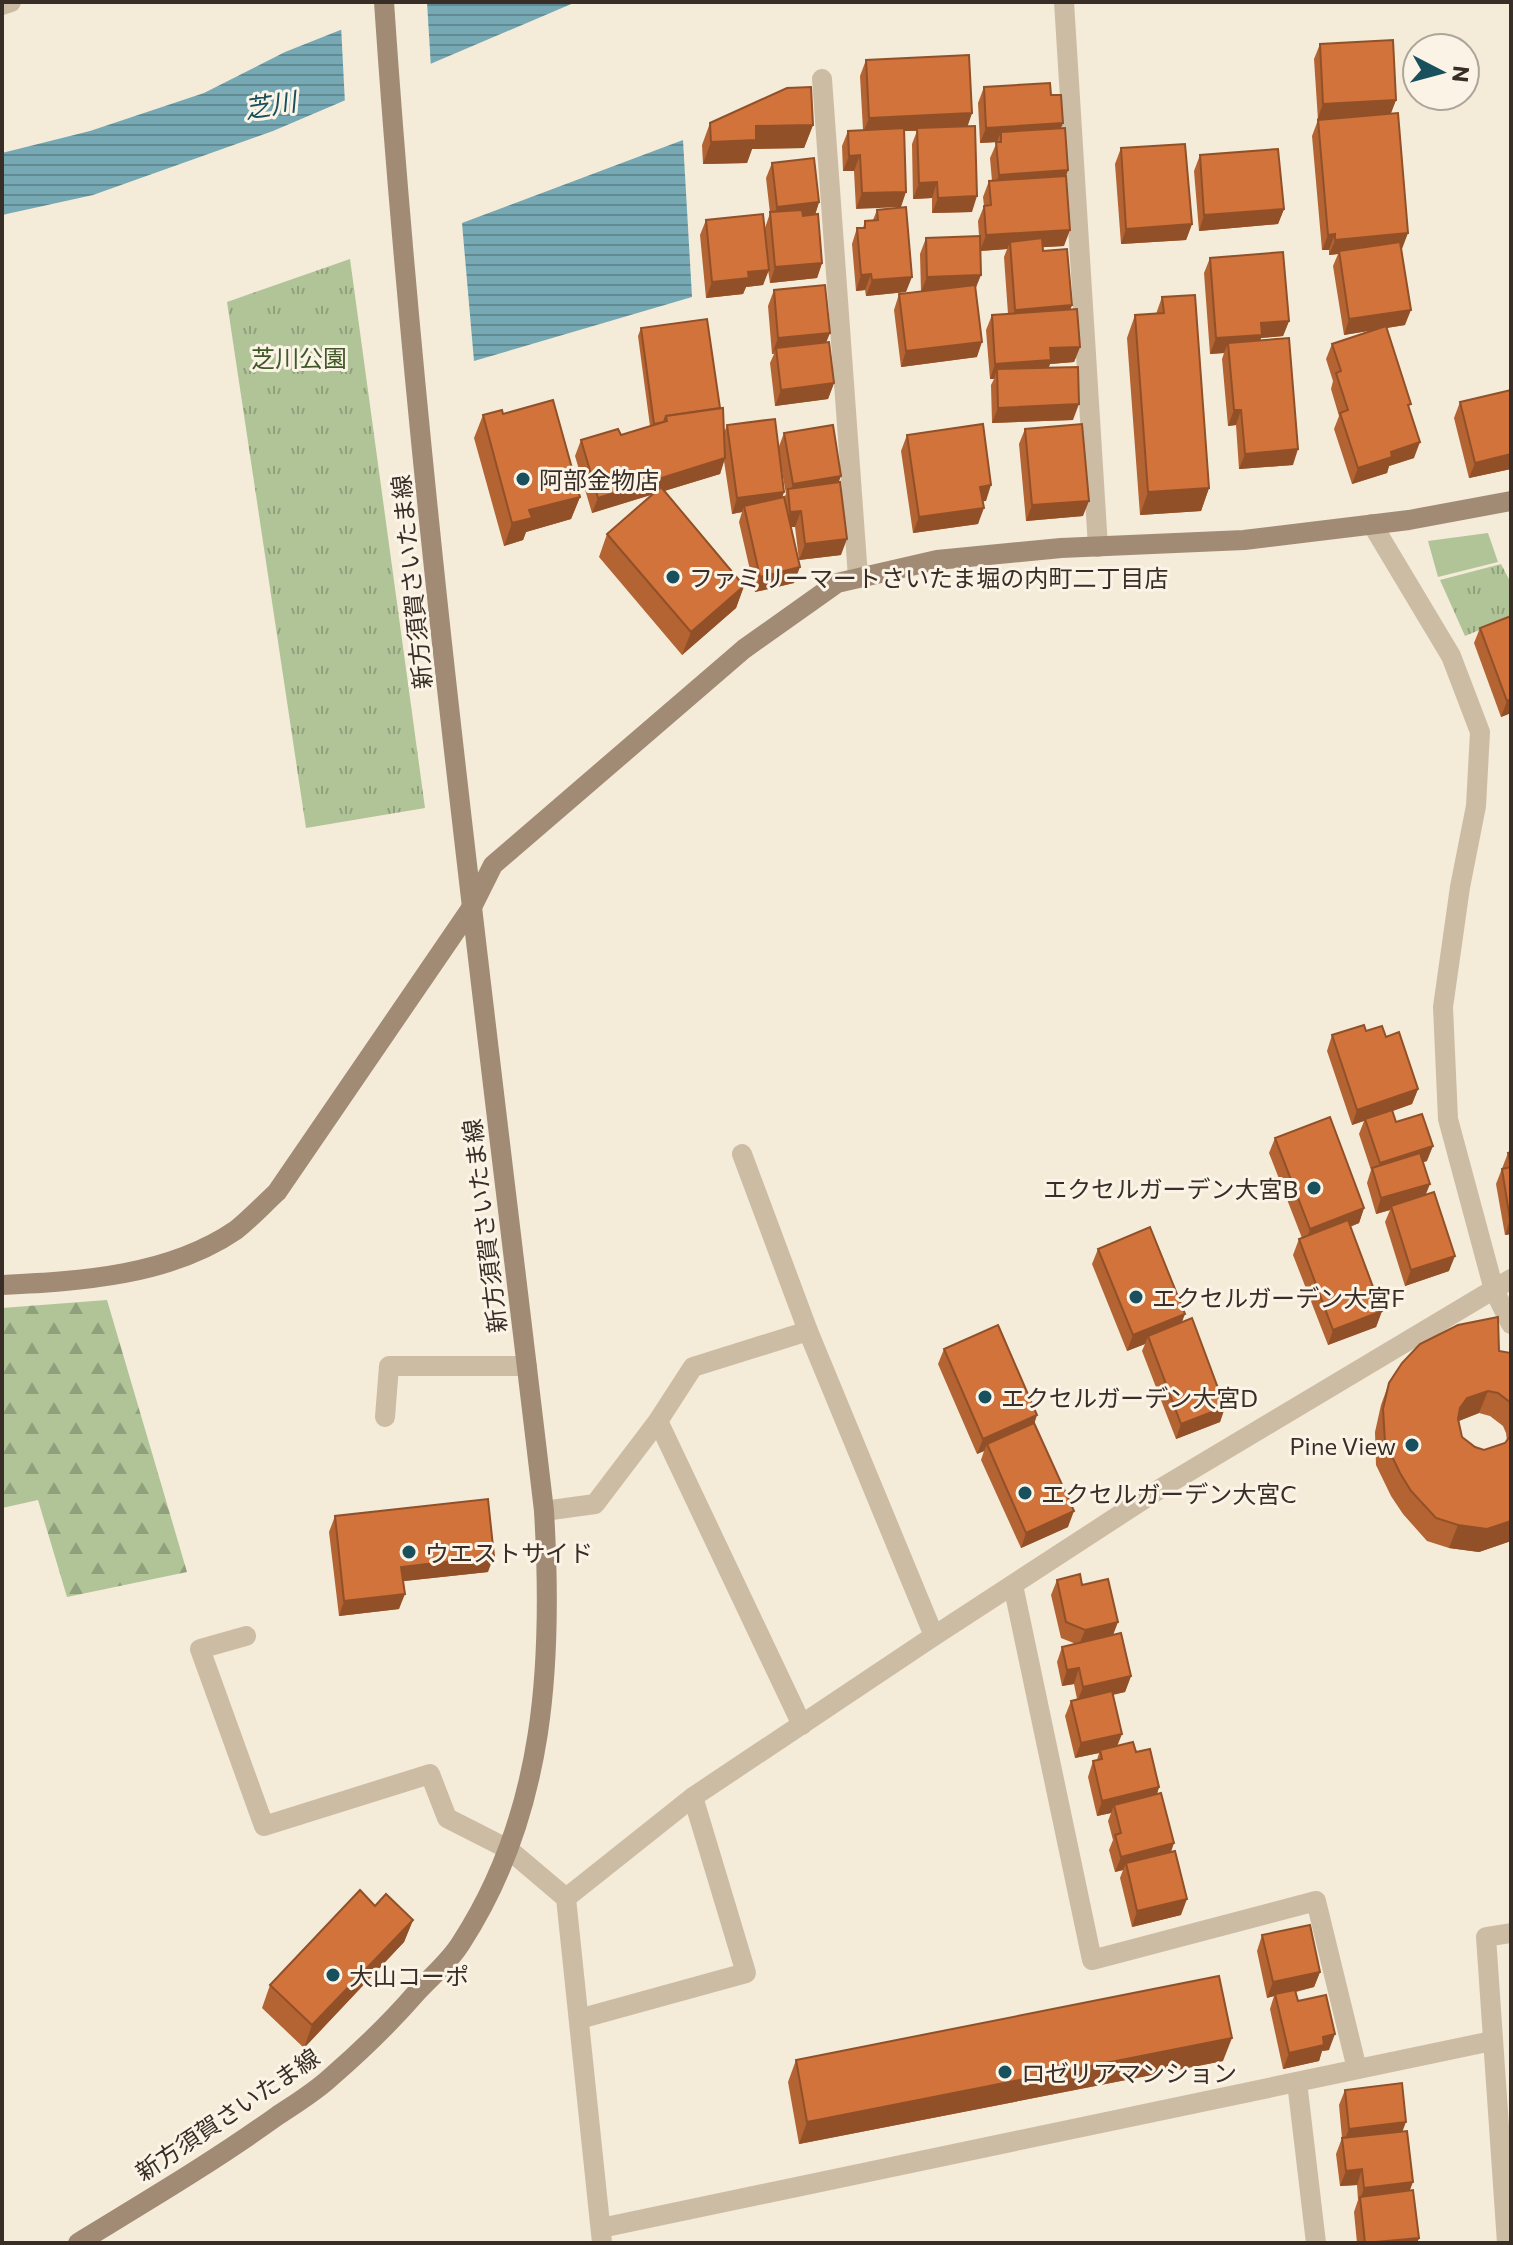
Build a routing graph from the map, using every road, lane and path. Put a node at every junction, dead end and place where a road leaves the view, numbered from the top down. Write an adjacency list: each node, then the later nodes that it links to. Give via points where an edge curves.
1 (11, 2): 4 (street)
2 (384, 2): 10 (main road, 新方須賀さいたま線, via 399,221)
3 (1064, 2): 8 (street)
4 (2, 5)
5 (822, 79): 9 (street)
6 (1511, 501): 7 (main road)
7 (1372, 524): 8 (main road, via 1244,540); 12 (street, via 1451,656 1480,732 1476,806 1443,1007 1448,1119)
8 (1098, 547): 9 (main road, via 937,560)
9 (858, 577): 10 (main road, via 837,583 744,649 493,865)
10 (472, 907): 13 (main road, via 277,1192 237,1229 189,1256 86,1280); 16 (main road, 新方須賀さいたま線)
11 (742, 1154): 15 (street)
12 (1502, 1284): 14 (street); 20 (street, via 1158,1490)
13 (2, 1285)
14 (1511, 1324)
15 (808, 1331): 18 (street, via 693,1367); 22 (street)
16 (527, 1366): 17 (street, via 389,1366); 19 (main road, 新方須賀さいたま線)
17 (385, 1417)
18 (658, 1421): 19 (street, via 595,1504); 23 (street)
19 (544, 1511): 25 (main road, 新方須賀さいたま線, via 547,1658 534,1754)
20 (1013, 1585): 22 (street); 30 (street, via 1092,1960 1316,1901)
21 (246, 1636): 25 (street, via 200,1649 264,1826 430,1774 447,1818)
22 (934, 1636): 23 (street)
23 (802, 1725): 24 (street)
24 (693, 1797): 26 (street); 28 (street, via 746,1973)
25 (508, 1849): 26 (street); 33 (main road, 新方須賀さいたま線, via 460,1945 329,2079 235,2146)
26 (566, 1898): 28 (street)
27 (1511, 1933): 29 (street, via 1486,1937)
28 (579, 2019): 32 (street)
29 (1492, 2041): 30 (street); 35 (street)
30 (1357, 2069): 31 (street)
31 (1297, 2082): 32 (street); 34 (street)
32 (601, 2236)
33 (78, 2243)
34 (1316, 2243)
35 (1507, 2243)

